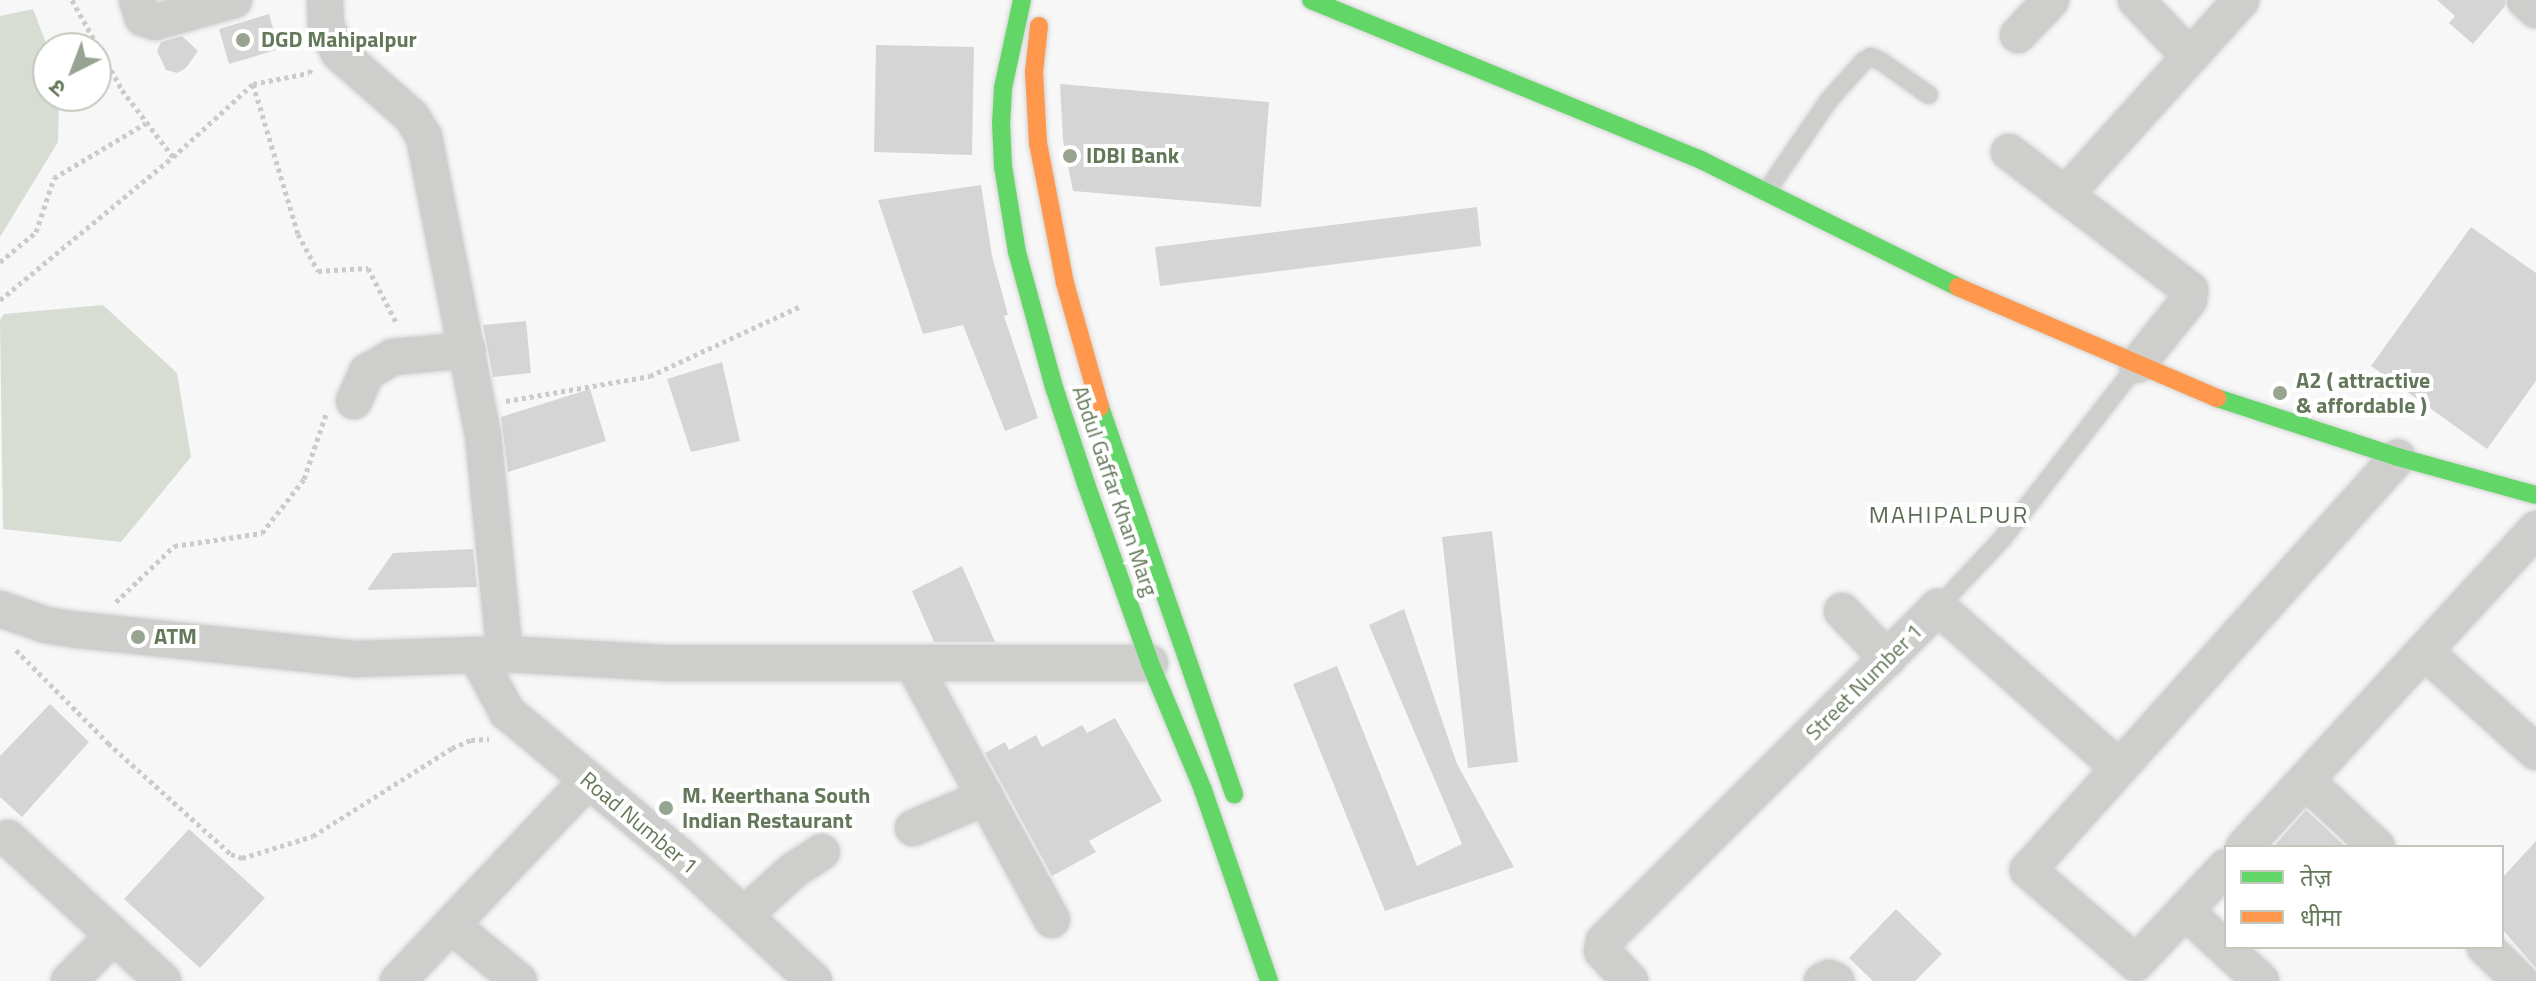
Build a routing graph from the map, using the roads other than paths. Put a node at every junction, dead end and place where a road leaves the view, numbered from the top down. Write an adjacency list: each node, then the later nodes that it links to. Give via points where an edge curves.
1 (137, 0): 2 (street, via 143,18 155,22)
2 (234, 0)
3 (325, 0): 18 (street, via 331,41 339,53 420,127)
4 (1022, 0): 30 (main road, Abdul Gaffar Khan Marg, via 1003,88 1001,152 1008,206 1054,387)
5 (1311, 0): 16 (main road, via 1575,106)
6 (2051, 0): 12 (street)
7 (2136, 0): 13 (street)
8 (2241, 0): 13 (street)
9 (2525, 0): 10 (street)
10 (2536, 10)
11 (1041, 14): 37 (main road, Abdul Gaffar Khan Marg, via 1034,72 1038,143 1065,283 1114,454)
12 (2018, 35)
13 (2189, 56): 17 (street)
14 (1929, 95): 16 (lane, via 1882,62 1871,57 1864,61 1829,100)
15 (2009, 152): 17 (street)
16 (1766, 192): 19 (main road, via 2004,309)
17 (2065, 195): 19 (street, via 2192,294)
18 (468, 350): 20 (street, via 393,357 367,372); 28 (street, via 490,487)
19 (2137, 365): 21 (main road, via 2224,401); 24 (lane, Street Number 1, via 2002,539)
20 (341, 405)
21 (2398, 457): 22 (main road); 33 (street)
22 (2536, 495)
23 (2536, 529): 27 (street)
24 (1938, 607): 29 (street, Street Number 1); 33 (street)
25 (1842, 611): 29 (street)
26 (3, 625): 28 (street, via 46,625 312,655 399,660)
27 (2425, 652): 32 (street); 35 (street)
28 (491, 655): 31 (street, via 668,663); 34 (street, Road Number 1, via 502,705)
29 (1888, 659): 58 (street, Street Number 1, via 1604,941 1602,951)
30 (1150, 663): 31 (street); 57 (main road, Abdul Gaffar Khan Marg, via 1203,790)
31 (913, 664): 36 (street)
32 (2536, 752)
33 (2118, 767): 44 (street, via 2032,863 2029,873 2136,963)
34 (588, 780): 45 (street, Road Number 1); 47 (street)
35 (2306, 781): 40 (street); 41 (street)
36 (986, 797): 38 (street); 46 (street)
37 (1239, 809)
38 (913, 828)
39 (8, 838): 48 (street)
40 (2246, 845)
41 (2375, 845)
42 (822, 852): 45 (street)
43 (2224, 869): 44 (street)
44 (2185, 911): 49 (street)
45 (744, 915): 56 (street, Road Number 1)
46 (1052, 920)
47 (451, 925): 54 (street); 55 (street)
48 (113, 936): 52 (street); 53 (street)
49 (2224, 947)
50 (2226, 949): 61 (street)
51 (2487, 949): 62 (street)
52 (69, 981)
53 (163, 981)
54 (398, 981)
55 (519, 981)
56 (814, 981)
57 (1269, 981)
58 (1630, 981)
59 (1822, 981): 60 (street)
60 (1836, 981)
61 (2261, 981)
62 (2520, 981)

